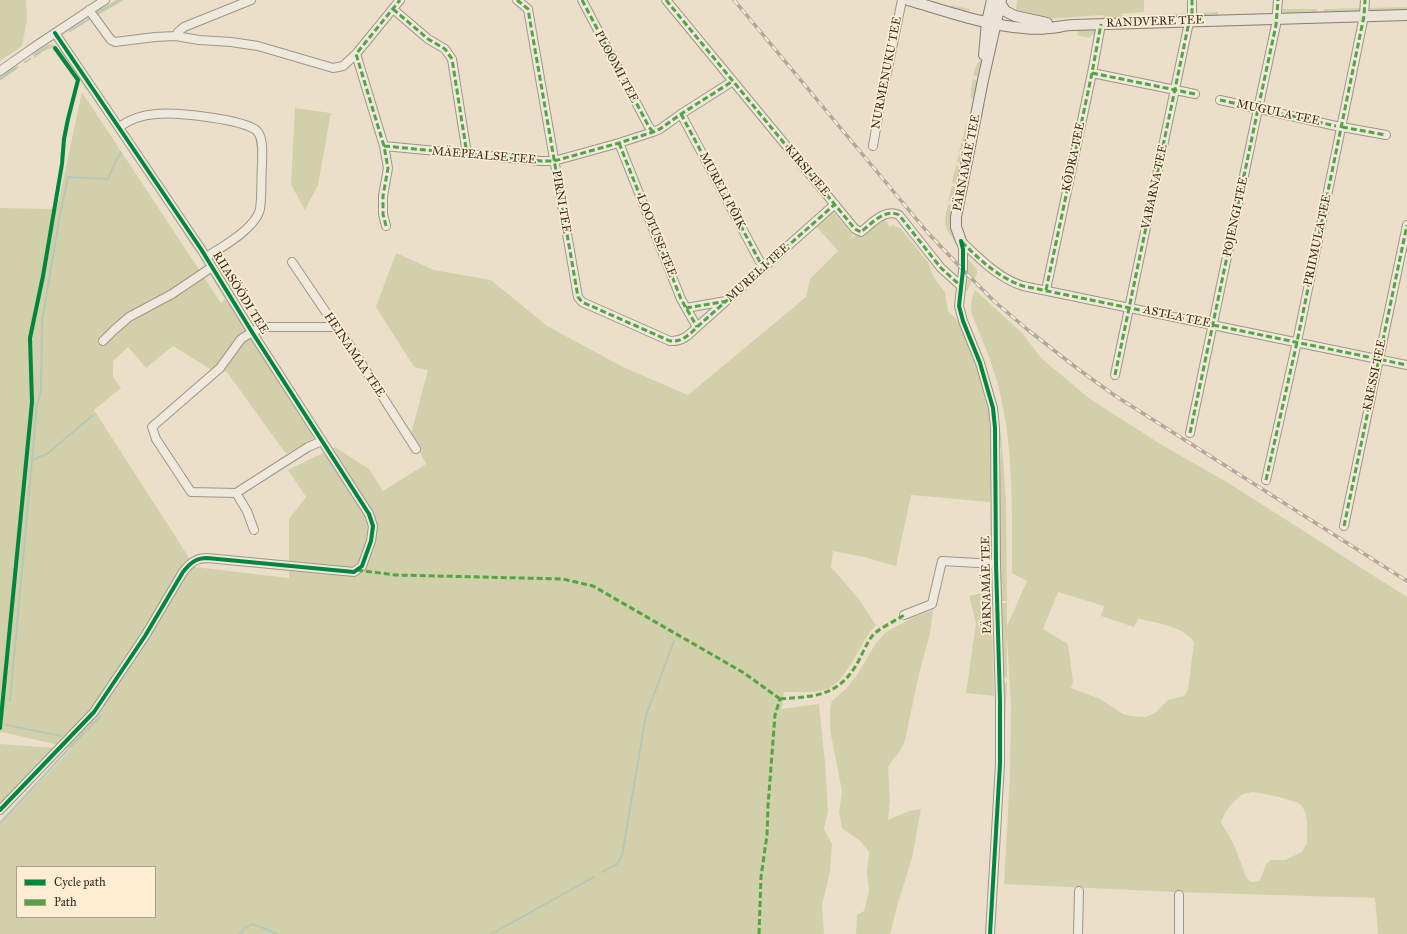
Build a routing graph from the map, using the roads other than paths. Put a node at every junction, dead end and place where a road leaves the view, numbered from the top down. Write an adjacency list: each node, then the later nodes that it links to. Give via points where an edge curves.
1 (106, 0): 14 (street)
2 (251, 0): 23 (street, via 184,26)
3 (400, 0): 13 (street)
4 (517, 0): 41 (street, PIRNI TEE, via 528,10)
5 (582, 0): 35 (street, PLOOMI TEE, via 648,127)
6 (666, 0): 27 (street, KIRSI TEE)
7 (902, 0): 39 (street, NURMENUKU TEE)
8 (908, 0): 19 (main road, RANDVERE TEE)
9 (1192, 0): 18 (street, VABARNA TEE)
10 (1278, 0): 17 (street, POJENGI TEE)
11 (1365, 0): 16 (street, PRIIMULA TEE)
12 (998, 1): 19 (main road, PÄRNAMÄE TEE); 21 (main road, via 1007,13)
13 (393, 9): 24 (street); 40 (street, via 428,39 445,49 452,59)
14 (89, 10): 22 (street); 23 (street, via 115,42)
15 (1407, 15): 16 (main road, RANDVERE TEE)
16 (1364, 16): 17 (main road, RANDVERE TEE); 33 (street, PRIIMULA TEE)
17 (1277, 19): 18 (main road, RANDVERE TEE); 31 (street, POJENGI TEE)
18 (1190, 21): 20 (main road, RANDVERE TEE); 28 (street, VABARNA TEE)
19 (991, 23): 21 (main road, RANDVERE TEE, via 1025,28 1050,28); 45 (main road, PÄRNAMÄE TEE, via 983,80 956,217 956,227)
20 (1101, 24): 21 (main road, RANDVERE TEE); 26 (street, KÕDRA TEE)
21 (1060, 25)
22 (55, 33): 25 (street); 34 (street, RIIASÖÖDI TEE)
23 (176, 36): 24 (street, via 258,46 333,68 343,66)
24 (356, 54): 38 (street)
25 (0, 71)
26 (1092, 73): 28 (street); 51 (street, KÕDRA TEE)
27 (732, 81): 32 (street, MÄEPEALSE TEE); 42 (street, KIRSI TEE)
28 (1175, 90): 29 (street); 54 (street, VABARNA TEE)
29 (1195, 94)
30 (1220, 100): 31 (street, MUGULA TEE)
31 (1258, 109): 33 (street, MUGULA TEE); 55 (street, POJENGI TEE)
32 (681, 114): 35 (street, MÄEPEALSE TEE); 49 (street, MURELI PÕIK)
33 (1339, 126): 36 (street, MUGULA TEE); 61 (street, PRIIMULA TEE)
34 (119, 127): 46 (street, RIIASÖÖDI TEE); 46 (street, via 141,116 157,113 179,114 232,122 256,131 261,137 260,210 235,239)
35 (653, 132): 37 (street, MÄEPEALSE TEE)
36 (1386, 135)
37 (619, 143): 41 (street, MÄEPEALSE TEE); 53 (street, LOOTUSE TEE)
38 (384, 146): 40 (street, MÄEPEALSE TEE); 44 (street, via 388,168 383,196)
39 (873, 146)
40 (467, 154): 41 (street, MÄEPEALSE TEE)
41 (554, 161): 59 (street, PIRNI TEE, via 578,297 590,306 670,341)
42 (835, 204): 49 (street, MURELI TEE); 50 (street, KIRSI TEE, via 853,228 861,232 884,214 899,215 941,268)
43 (1407, 225): 62 (street, KRESSI TEE)
44 (386, 226)
45 (961, 241): 50 (street, PÄRNAMÄE TEE); 51 (street, ASTLA TEE, via 1007,280)
46 (206, 257): 48 (street, RIIASÖÖDI TEE)
47 (292, 262): 56 (street, HEINAMAA TEE)
48 (212, 267): 58 (street, RIIASÖÖDI TEE); 60 (street, via 172,294 130,317)
49 (765, 267): 52 (street, MURELI TEE)
50 (961, 286): 72 (street, PÄRNAMÄE TEE, via 959,306 980,363 995,428)
51 (1046, 290): 54 (street, ASTLA TEE)
52 (727, 301): 53 (street); 57 (street, MURELI TEE)
53 (686, 308): 57 (street, LOOTUSE TEE)
54 (1129, 308): 55 (street, ASTLA TEE); 64 (street, VABARNA TEE)
55 (1213, 325): 61 (street, ASTLA TEE); 65 (street, POJENGI TEE)
56 (336, 327): 58 (street, RIIASÖÖDI TEE, via 263,327); 67 (street, HEINAMAA TEE)
57 (698, 327): 59 (street, MURELI TEE)
58 (252, 332): 66 (street, RIIASÖÖDI TEE); 69 (street, via 241,339 220,368 152,427 156,439 191,492)
59 (681, 340)
60 (103, 341)
61 (1296, 342): 62 (street, ASTLA TEE); 68 (street, PRIIMULA TEE)
62 (1379, 359): 63 (street, ASTLA TEE); 70 (street, KRESSI TEE)
63 (1407, 365)
64 (1115, 374)
65 (1190, 432)
66 (322, 441): 69 (street); 74 (street, RIIASÖÖDI TEE, via 373,522 372,537 362,566 347,572 208,558 191,562 94,712)
67 (416, 450)
68 (1266, 480)
69 (236, 492): 71 (street)
70 (1344, 526)
71 (254, 530)
72 (996, 564): 73 (street, via 942,561 932,604); 77 (street, PÄRNAMÄE TEE, via 1000,764)
73 (904, 616)
74 (0, 810)
75 (1079, 891): 78 (street)
76 (1179, 895): 79 (street)
77 (990, 934)
78 (1078, 934)
79 (1179, 934)

